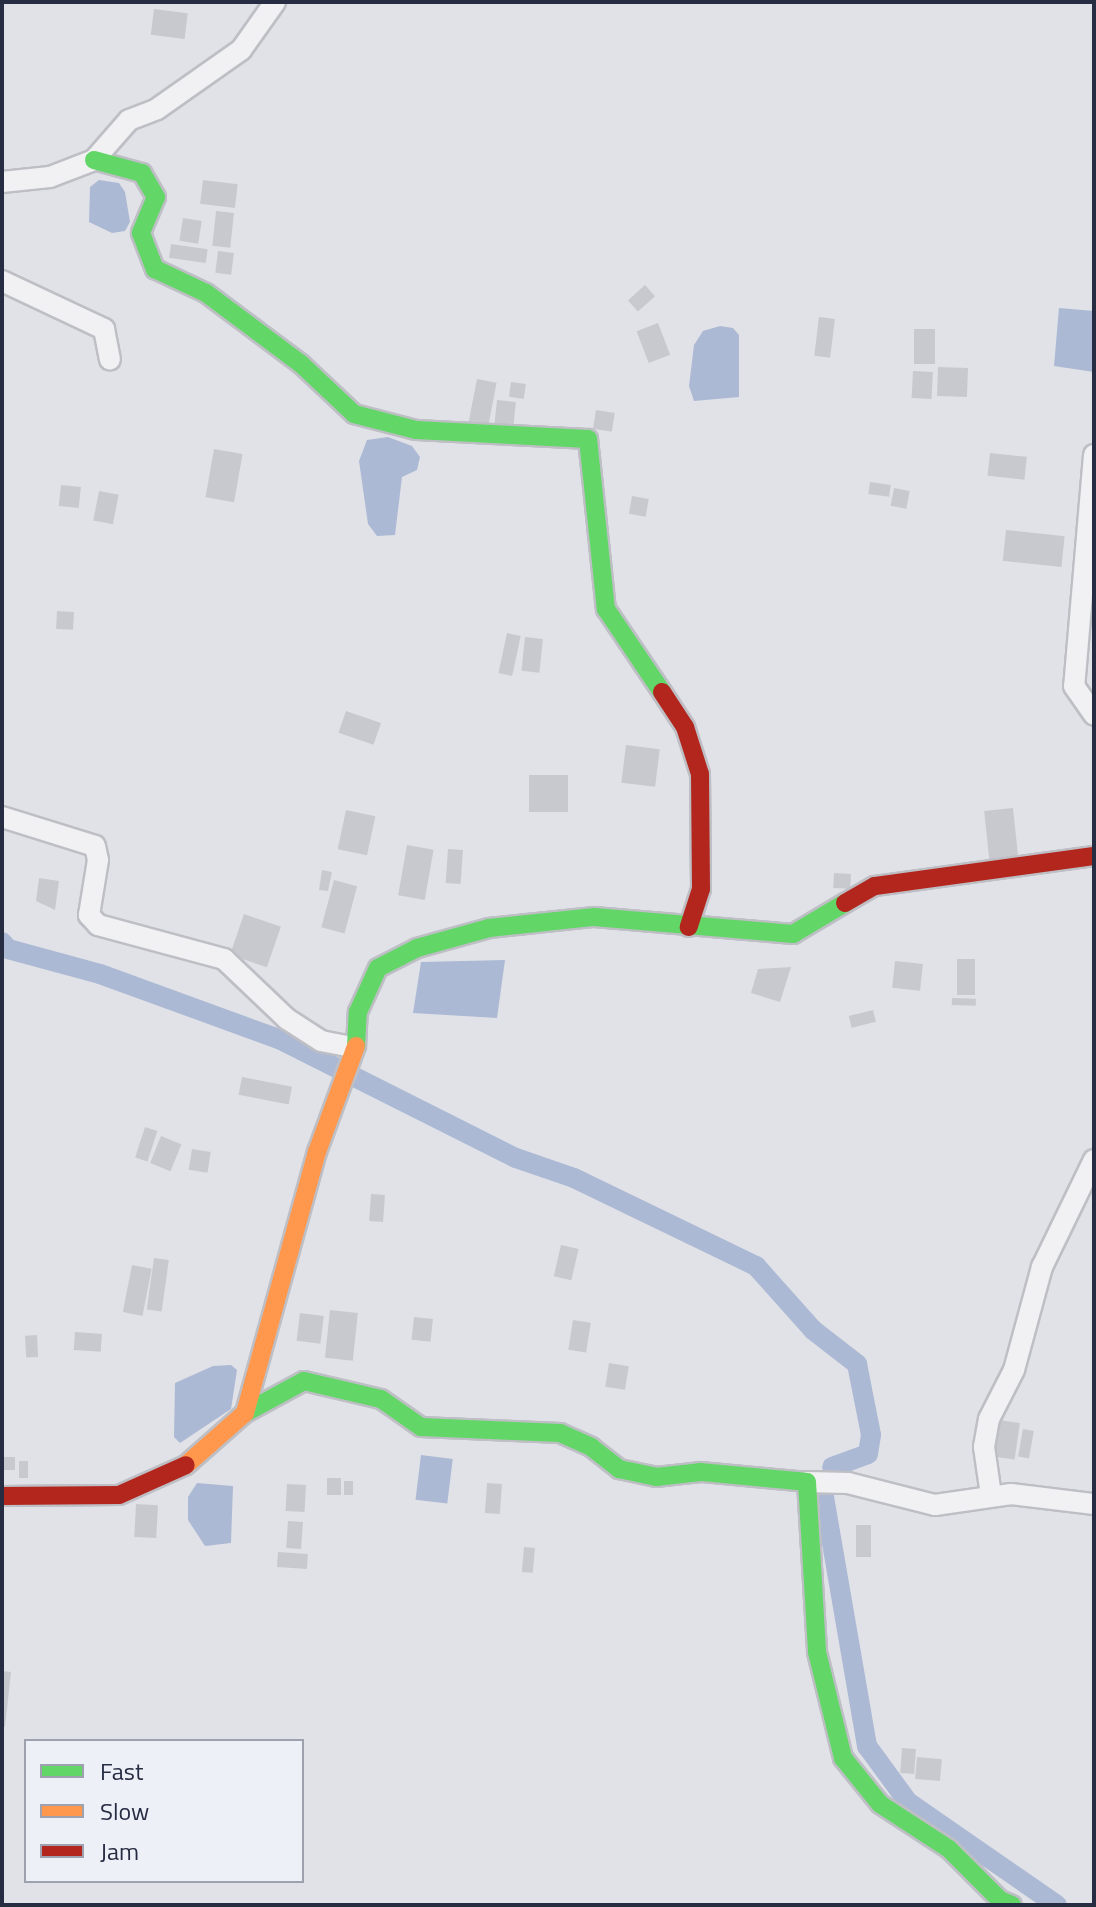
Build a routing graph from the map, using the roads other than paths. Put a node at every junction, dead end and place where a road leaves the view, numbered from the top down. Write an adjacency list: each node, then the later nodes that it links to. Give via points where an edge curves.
1 (275, 2): 2 (street, via 241,50 157,109 129,120)
2 (94, 160): 3 (street, via 50,177); 10 (street, via 142,173 156,197 141,233 155,269 206,293 301,364 354,414 416,430 588,439 606,609 685,727 700,774 701,889)
3 (2, 182)
4 (2, 281): 5 (street, via 104,329)
5 (110, 359)
6 (1094, 455): 7 (street, via 1074,686)
7 (1094, 715)
8 (2, 817): 11 (street, via 95,846 98,860 89,915 98,925 224,959 287,1019 321,1041)
9 (1094, 856): 10 (street, via 875,886 793,934)
10 (689, 927): 11 (street, via 594,917 489,928 417,948 378,968 358,1012)
11 (353, 1047): 13 (street, via 355,1058 317,1152)
12 (1094, 1160): 15 (street, via 1042,1267 1014,1370 989,1419 984,1447)
13 (245, 1413): 14 (street, via 304,1381 381,1399 421,1427 560,1433 591,1447 619,1469 656,1477 701,1472); 16 (street, via 177,1473 147,1486 119,1495)
14 (807, 1482): 15 (street, via 848,1483 935,1505); 18 (street, via 817,1652 843,1758 880,1804 949,1849 1000,1900)
15 (991, 1495): 17 (street)
16 (2, 1496)
17 (1094, 1504)
18 (1012, 1905)

